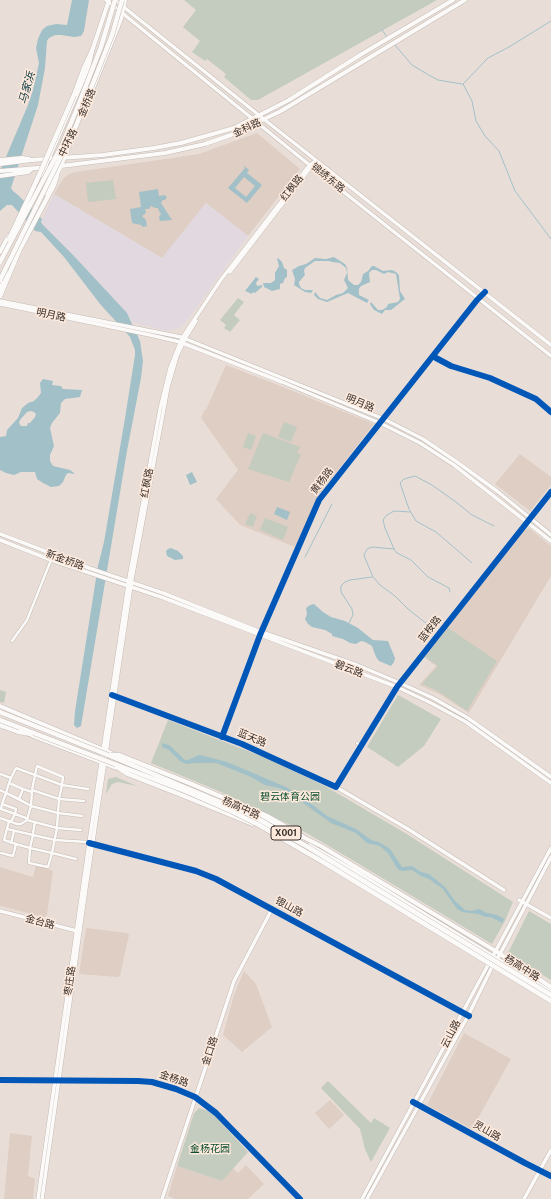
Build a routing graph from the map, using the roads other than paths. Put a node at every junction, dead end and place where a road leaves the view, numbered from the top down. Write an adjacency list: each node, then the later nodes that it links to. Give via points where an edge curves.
1 (115, 0): 6 (street, 锦绣东路); 27 (highway, 中环路, bridge, via 101,47 62,145)
2 (124, 0): 6 (main road, 金桥路); 29 (highway, 中环路, bridge, via 76,126)
3 (453, 0): 9 (main road, 金科路)
4 (465, 0): 11 (main road, 金科路)
5 (107, 1): 7 (street, 锦绣东路); 8 (main road, 金桥路)
6 (124, 8): 7 (main road, 金桥路); 9 (street, 锦绣东路)
7 (123, 15): 10 (street, 锦绣东路); 13 (main road, 金桥路)
8 (92, 50): 14 (main road, 金桥路, via 88,69); 27 (highway, bridge, via 39,175)
9 (259, 116): 10 (main road, 金科路); 11 (street, 锦绣东路)
10 (253, 119): 12 (street, 锦绣东路); 13 (main road, 金科路, via 219,133 181,143 103,155)
11 (264, 120): 12 (main road, 金科路); 17 (street, 锦绣东路)
12 (258, 123): 19 (street, 锦绣东路); 20 (main road, 金科路, via 219,140 178,150)
13 (63, 158): 14 (main road, 金科路); 20 (main road, 金桥路)
14 (49, 159): 16 (main road, 金科路); 21 (main road, 金桥路)
15 (0, 160): 16 (main road)
16 (32, 160): 18 (main road, 金科路)
17 (316, 160): 19 (street, 红枫路); 31 (street, 锦绣东路)
18 (0, 164)
19 (311, 165): 33 (street, 锦绣东路); 36 (street, 红枫路, via 224,276)
20 (61, 166): 21 (main road, 金科路); 24 (main road, 金桥路)
21 (45, 168): 22 (main road, 金科路); 27 (main road, 金桥路, bridge, via 15,222)
22 (33, 169): 23 (main road, 金科路); 25 (main road)
23 (0, 171)
24 (57, 175): 26 (highway)
25 (0, 176)
26 (41, 208): 30 (main road, bridge, via 22,241); 32 (highway)
27 (2, 253): 28 (highway, 中环路, bridge)
28 (0, 262)
29 (0, 280)
30 (0, 289)
31 (485, 292): 33 (street, 黄杨路); 37 (street, 锦绣东路)
32 (0, 296)
33 (479, 298): 38 (street, 锦绣东路); 39 (street, 黄杨路)
34 (0, 302): 35 (street, 明月路)
35 (111, 325): 36 (street, 明月路); 36 (street, 明月路, via 139,328)
36 (182, 341): 39 (street, 明月路); 40 (street, 明月路); 50 (street, 红枫路, via 172,362 164,392)
37 (551, 345)
38 (551, 356)
39 (384, 419): 40 (street, 黄杨路); 42 (street, 明月路, via 423,439 457,462)
40 (380, 423): 43 (street, 明月路, via 420,443 454,465); 51 (street, 黄杨路, via 320,500)
41 (551, 492): 42 (street, 蓝桉路)
42 (530, 518): 43 (street, 蓝桉路); 45 (street, 明月路)
43 (527, 521): 47 (street, 明月路); 53 (street, 蓝桉路)
44 (0, 534): 49 (street, 新金桥路)
45 (551, 535)
46 (0, 540): 48 (street, 新金桥路)
47 (551, 541)
48 (51, 560): 49 (street, 新金桥路); 52 (street, via 27,620)
49 (93, 572): 50 (street, 新金桥路)
50 (130, 584): 51 (street, 碧云路); 55 (street, 红枫路)
51 (261, 634): 53 (street, 碧云路, via 357,665); 54 (street, 碧云路); 59 (street, 黄杨路)
52 (12, 641)
53 (400, 683): 54 (street, 蓝桉路); 67 (street, 碧云路, via 468,718)
54 (397, 687): 61 (street, 蓝桉路); 70 (street, 碧云路, via 466,722)
55 (113, 696): 59 (street, 蓝天路); 62 (street, 红枫路)
56 (0, 706): 62 (main road, 杨高中路 / X001)
57 (0, 711): 62 (highway, 杨高中路 / X001, bridge)
58 (0, 722): 63 (highway, 杨高中路 / X001, bridge); 64 (main road, 杨高中路 / X001)
59 (222, 737): 72 (street, 蓝天路)
60 (357, 743): 61 (street)
61 (361, 746): 72 (street, 蓝桉路)
62 (106, 752): 64 (street, 红枫路); 97 (main road, 杨高中路 / X001, via 239,806); 97 (highway, bridge, via 119,754 267,816); 119 (highway, 杨高中路 / X001, bridge, via 225,803 280,830)
63 (111, 762): 90 (highway, bridge, via 128,774); 120 (highway, 杨高中路 / X001, bridge, via 259,825)
64 (103, 763): 90 (main road, 杨高中路 / X001); 100 (street, 枣庄路)
65 (0, 774): 68 (street)
66 (35, 775): 68 (street, via 16,768); 71 (street); 71 (street, via 37,766 63,777); 76 (street)
67 (551, 777)
68 (11, 778): 69 (street)
69 (9, 783): 73 (street); 77 (street)
70 (551, 783)
71 (62, 785): 74 (street); 79 (street)
72 (336, 787): 108 (street, 蓝天路)
73 (23, 789): 76 (street); 78 (street)
74 (88, 789)
75 (0, 790): 77 (street)
76 (32, 790): 79 (street); 81 (street)
77 (6, 793): 78 (street); 82 (street)
78 (19, 799): 81 (street)
79 (59, 799): 80 (street); 83 (street)
80 (84, 801)
81 (31, 806): 83 (street); 87 (street)
82 (1, 807): 84 (street); 84 (street, via 16,808)
83 (58, 812): 85 (street); 91 (street)
84 (15, 814): 87 (street); 88 (street)
85 (82, 816)
86 (0, 818): 88 (street)
87 (27, 820): 88 (street, via 21,824); 89 (street)
88 (11, 822): 92 (street)
89 (35, 822): 91 (street); 96 (street)
90 (253, 824): 93 (main road, 杨高中路 / X001)
91 (57, 828): 94 (street); 98 (street)
92 (7, 829): 95 (street); 99 (street, via 4,840)
93 (263, 829): 110 (main road, 杨高中路 / X001, via 324,853); 114 (main road, X001)
94 (81, 830)
95 (14, 831): 96 (street); 99 (street)
96 (34, 836): 98 (street); 102 (street)
97 (303, 837): 116 (main road, 杨高中路 / X001, via 427,910)
98 (55, 840): 100 (street); 105 (street)
99 (11, 842): 101 (street)
100 (90, 843): 111 (street, 银山路, via 209,876); 115 (street, 枣庄路)
101 (16, 844): 102 (street); 104 (street, via 13,856)
102 (30, 848): 105 (street); 105 (street, via 29,863 48,867)
103 (551, 848): 109 (street, 云山路)
104 (2, 853)
105 (52, 853): 107 (street)
106 (551, 857): 109 (street, 云山路)
107 (76, 859)
108 (504, 890)
109 (523, 902): 113 (street); 116 (street, 云山路)
110 (413, 907): 114 (main road); 116 (main road, 杨高中路 / X001)
111 (272, 909): 121 (street, 银山路); 125 (street, 金口路, via 234,981)
112 (0, 911): 115 (street, 金台路)
113 (551, 918)
114 (424, 926): 117 (main road, X001)
115 (78, 932): 124 (street, 枣庄路)
116 (497, 955): 117 (street, 云山路); 118 (main road, 杨高中路 / X001); 119 (main road, 杨高中路)
117 (490, 966): 121 (street, 云山路); 122 (street, 云山路)
118 (551, 987)
119 (551, 993)
120 (551, 1001)
121 (463, 1013): 122 (street, 银山路); 126 (street, 云山路)
122 (468, 1016): 127 (street, 云山路)
123 (0, 1080): 124 (street, 金杨路)
124 (57, 1080): 125 (street, 金杨路, via 152,1082); 131 (street, 枣庄路); 132 (street, 枣庄路)
125 (195, 1097): 133 (street, 金口路); 134 (street, 金杨路, via 225,1122)
126 (415, 1102): 127 (street, 灵山路); 135 (street, 云山路)
127 (419, 1104): 129 (street, 灵山路); 136 (street, 云山路)
128 (551, 1150): 129 (street)
129 (540, 1170): 130 (street, 灵山路); 137 (street)
130 (551, 1176)
131 (38, 1199)
132 (42, 1199)
133 (162, 1199)
134 (300, 1199)
135 (362, 1199)
136 (367, 1199)
137 (524, 1199)

